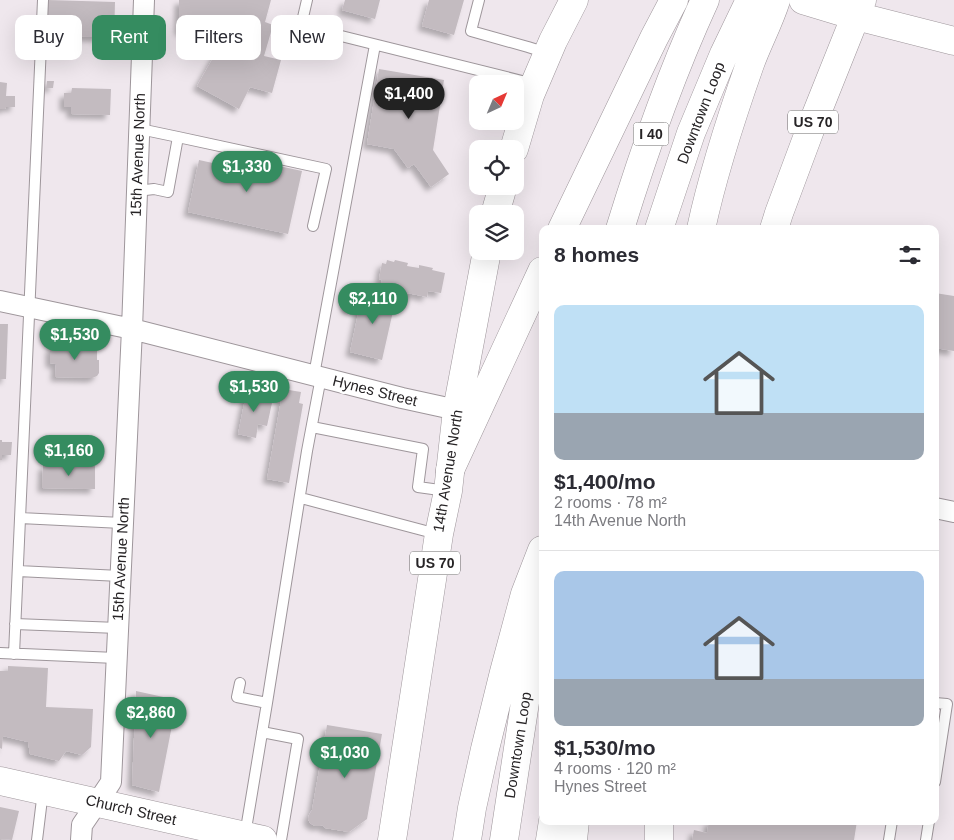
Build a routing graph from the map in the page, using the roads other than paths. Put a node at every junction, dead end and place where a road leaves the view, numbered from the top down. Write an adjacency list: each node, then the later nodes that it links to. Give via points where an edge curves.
1 (43, 0): 29 (lane)
2 (144, 0): 16 (street, 15th Avenue North)
3 (307, 0): 13 (lane, via 301,26)
4 (480, 0): 14 (lane, via 471,31)
5 (574, 0): 14 (main road)
6 (674, 0): 20 (main road)
7 (705, 0): 21 (main road, I 40, via 665,93)
8 (750, 0): 22 (main road, Downtown Loop / I 40, via 691,133)
9 (776, 0): 23 (main road, via 724,143)
10 (803, 0): 11 (main road)
11 (859, 8): 12 (main road); 24 (main road, US 70)
12 (954, 41)
13 (375, 45): 15 (lane); 31 (lane)
14 (548, 53): 15 (main road)
15 (535, 84): 18 (main road)
16 (140, 129): 17 (lane); 19 (street, 15th Avenue North)
17 (178, 137): 19 (lane, via 168,192 154,189); 25 (lane, via 326,169)
18 (517, 140)
19 (137, 191): 30 (street, 15th Avenue North)
20 (564, 225)
21 (621, 225)
22 (660, 225)
23 (702, 225)
24 (775, 225)
25 (313, 226)
26 (485, 260): 32 (main road, 14th Avenue North / US 70)
27 (539, 278): 34 (main road)
28 (0, 301): 29 (street, Hynes Street)
29 (29, 307): 30 (street, Hynes Street); 38 (lane)
30 (132, 330): 31 (street, Hynes Street); 39 (street, 15th Avenue North)
31 (317, 376): 32 (street, Hynes Street); 33 (lane)
32 (457, 410): 34 (main road, 14th Avenue North / US 70)
33 (312, 427): 34 (lane, via 422,449 418,487); 35 (lane)
34 (449, 481): 40 (main road, 14th Avenue North / US 70)
35 (300, 498): 40 (lane); 51 (lane)
36 (939, 509): 37 (street)
37 (954, 512)
38 (20, 518): 39 (lane); 42 (lane)
39 (122, 523): 43 (street, 15th Avenue North)
40 (439, 534): 68 (main road, 14th Avenue North / US 70)
41 (539, 558): 69 (main road, via 525,594 485,749)
42 (18, 571): 43 (lane); 45 (lane)
43 (120, 576): 46 (street, 15th Avenue North)
44 (539, 611): 70 (main road, Downtown Loop)
45 (15, 624): 46 (lane); 48 (lane)
46 (118, 628): 49 (street, 15th Avenue North)
47 (0, 653): 48 (lane)
48 (14, 654): 49 (lane)
49 (116, 658): 57 (street, 15th Avenue North, via 110,782)
50 (240, 683): 51 (lane, via 237,697)
51 (267, 703): 53 (lane)
52 (939, 703): 54 (lane, via 947,704)
53 (262, 732): 64 (lane); 67 (lane, via 298,740)
54 (939, 756)
55 (0, 781): 56 (main road, Church Street)
56 (43, 790): 57 (main road, Church Street); 65 (lane)
57 (97, 803): 64 (main road, Church Street); 66 (street, 15th Avenue North, via 82,825)
58 (552, 825): 71 (main road)
59 (575, 825): 72 (main road)
60 (659, 825): 73 (main road)
61 (665, 825): 73 (main road)
62 (891, 825): 74 (lane)
63 (928, 825): 75 (lane)
64 (254, 838)
65 (37, 840)
66 (81, 840)
67 (281, 840)
68 (392, 840)
69 (467, 840)
70 (504, 840)
71 (550, 840)
72 (573, 840)
73 (661, 840)
74 (889, 840)
75 (926, 840)

